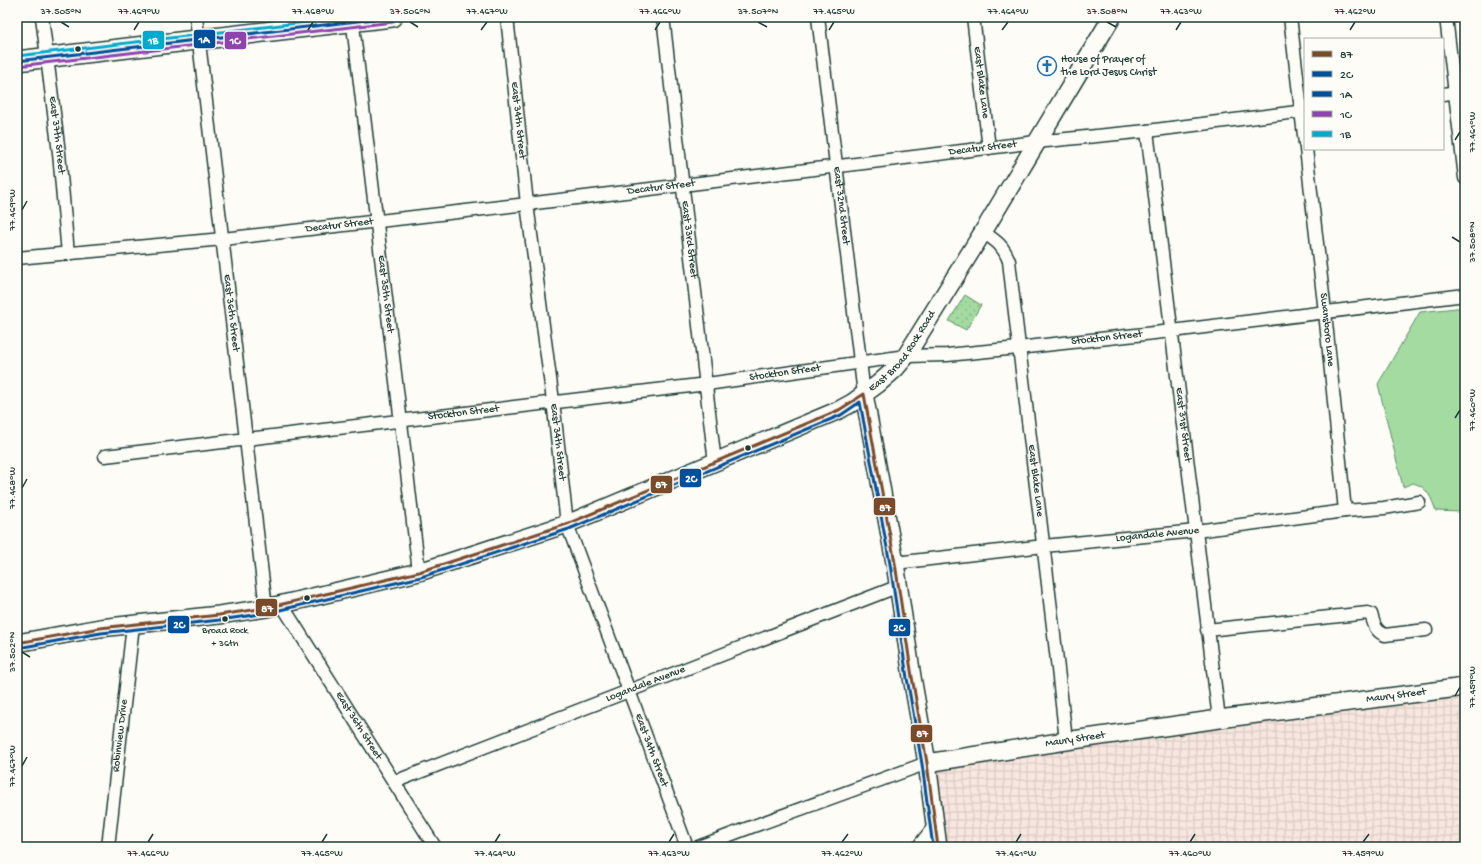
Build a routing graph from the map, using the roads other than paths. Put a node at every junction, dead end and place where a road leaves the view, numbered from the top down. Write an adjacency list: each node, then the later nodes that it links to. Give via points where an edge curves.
1 (42, 17): 13 (street, East 37th Street)
2 (196, 17): 12 (street, East 36th Street)
3 (392, 17): 11 (main road)
4 (507, 17): 25 (street, East 34th Street)
5 (663, 17): 24 (street, East 33rd Street)
6 (818, 17): 22 (street, East 32nd Street)
7 (973, 17): 20 (street, East Blake Lane)
8 (1112, 17): 19 (main road, East Broad Rock Road)
9 (1290, 17): 16 (street)
10 (1446, 17): 15 (street)
11 (352, 19): 12 (main road); 26 (street, East 35th Street)
12 (199, 40): 13 (main road); 28 (street, East 36th Street)
13 (47, 58): 14 (main road); 29 (street, East 37th Street)
14 (17, 62)
15 (1454, 92): 23 (street)
16 (1303, 111): 17 (street); 18 (street, Decatur Street)
17 (1304, 128)
18 (1147, 132): 19 (street, Decatur Street); 33 (street, East 31st Street)
19 (1036, 142): 20 (street, Decatur Street); 27 (main road, East Broad Rock Road)
20 (989, 148): 22 (street, Decatur Street)
21 (1306, 150): 32 (street, Swansboro Lane)
22 (836, 167): 24 (street, Decatur Street); 36 (street, East 32nd Street)
23 (1465, 178)
24 (683, 184): 25 (street, Decatur Street); 37 (street, East 33rd Street)
25 (527, 204): 26 (street, Decatur Street); 39 (street, East 34th Street)
26 (376, 221): 28 (street, Decatur Street); 40 (street, East 35th Street)
27 (983, 232): 34 (street, East Blake Lane, via 1001,245 1009,261); 35 (main road, East Broad Rock Road)
28 (223, 239): 29 (street, Decatur Street); 41 (street, East 36th Street)
29 (68, 254): 30 (street, Decatur Street)
30 (17, 258)
31 (1465, 295): 32 (street, Stockton Street)
32 (1325, 312): 33 (street, Stockton Street); 45 (street, Swansboro Lane)
33 (1172, 331): 34 (street, Stockton Street); 47 (street, East 31st Street)
34 (1018, 348): 35 (street, Stockton Street); 48 (street, East Blake Lane)
35 (906, 356): 36 (street, Stockton Street); 38 (main road, East Broad Rock Road, via 888,376)
36 (860, 363): 37 (street, Stockton Street); 38 (street, East 32nd Street)
37 (706, 384): 39 (street, Stockton Street); 43 (street, East 33rd Street)
38 (864, 394): 43 (main road, East Broad Rock Road, via 839,410); 49 (main road)
39 (553, 401): 40 (street, Stockton Street); 46 (street, East 34th Street)
40 (400, 421): 41 (street, Stockton Street); 50 (street, East 35th Street)
41 (247, 439): 42 (street, Stockton Street); 52 (street, East 36th Street)
42 (105, 456)
43 (716, 463): 46 (main road, East Broad Rock Road)
44 (1419, 502): 45 (street, Logandale Avenue)
45 (1345, 511): 47 (street, Logandale Avenue)
46 (567, 524): 50 (main road, East Broad Rock Road); 58 (street, East 34th Street)
47 (1196, 531): 48 (street, Logandale Avenue); 54 (street, East 31st Street)
48 (1044, 546): 49 (street, Logandale Avenue); 60 (street, East Blake Lane)
49 (895, 563): 51 (main road)
50 (419, 572): 52 (main road, East Broad Rock Road)
51 (899, 586): 58 (street, Logandale Avenue); 61 (main road)
52 (274, 607): 53 (main road, East Broad Rock Road); 62 (street, East 36th Street)
53 (133, 625): 56 (main road, East Broad Rock Road, via 93,629); 64 (street, Robinview Drive)
54 (1208, 630): 55 (street, via 1368,613 1371,614 1379,633 1385,635); 59 (street, East 31st Street)
55 (1426, 630)
56 (17, 643)
57 (1465, 687): 59 (main road, Maury Street)
58 (629, 690): 62 (street, Logandale Avenue); 66 (street, East 34th Street)
59 (1219, 719): 60 (main road, Maury Street)
60 (1066, 741): 61 (main road, Maury Street)
61 (928, 764): 63 (main road); 67 (street, Maury Street)
62 (394, 782): 65 (street, East 36th Street)
63 (936, 824): 68 (street); 69 (main road)
64 (108, 847)
65 (435, 847)
66 (687, 847)
67 (698, 847)
68 (918, 847)
69 (938, 847)

